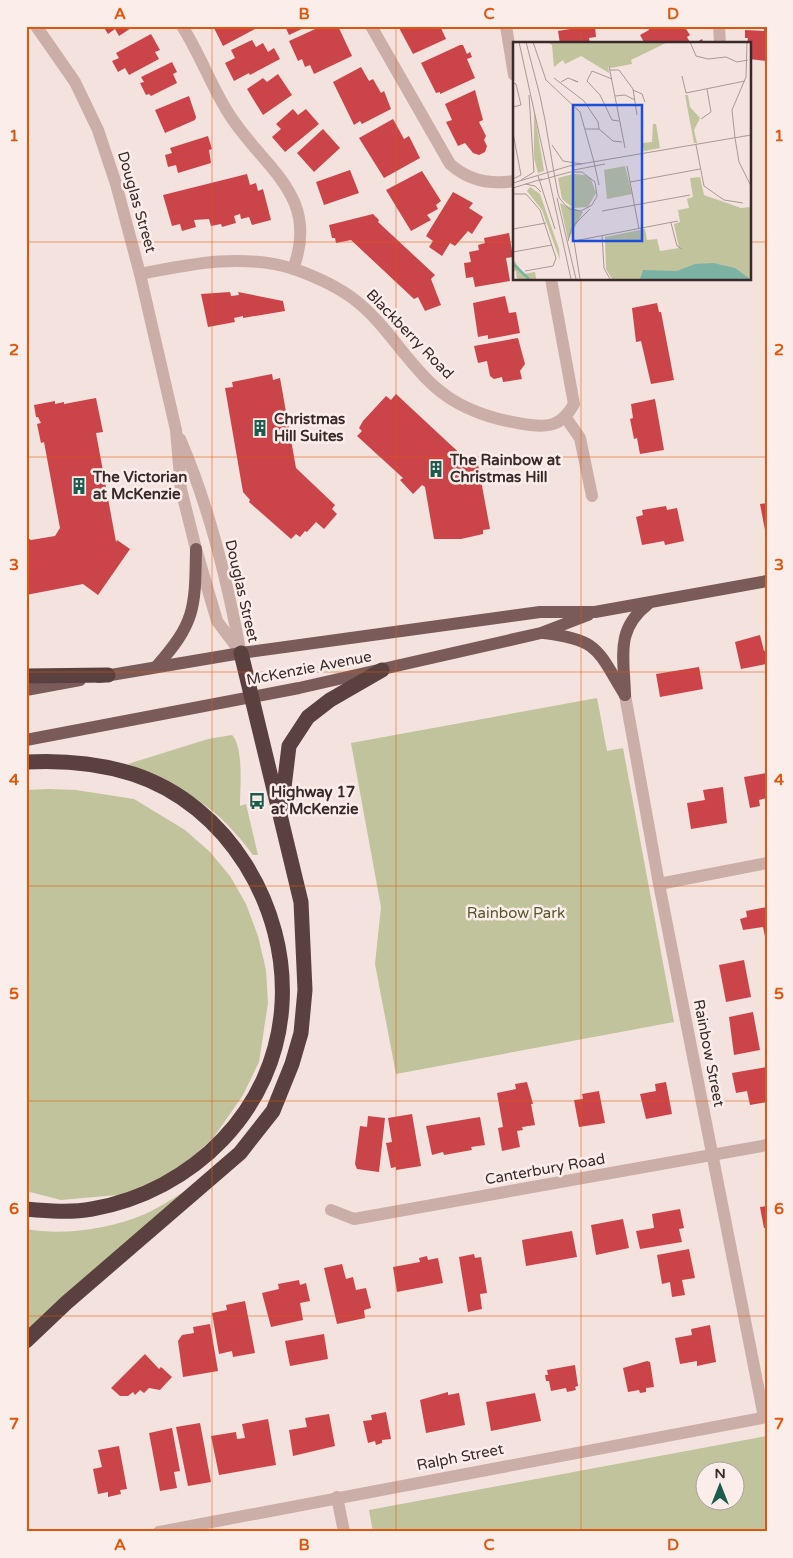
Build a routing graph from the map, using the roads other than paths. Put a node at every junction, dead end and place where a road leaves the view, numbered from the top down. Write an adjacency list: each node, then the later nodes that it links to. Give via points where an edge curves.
1 (36, 26): 10 (street, Douglas Street, via 75,82 98,130)
2 (182, 26): 9 (street, via 228,112 292,195 302,237)
3 (371, 26): 8 (street, via 450,164 463,175 485,182)
4 (506, 26): 7 (street)
5 (718, 26): 6 (street)
6 (720, 42)
7 (513, 68)
8 (513, 181)
9 (293, 269): 10 (street, Blackberry Road, via 257,261 220,260); 12 (street, Blackberry Road, via 354,299 376,318 434,386 460,405 492,419 536,427)
10 (140, 274): 13 (street, Douglas Street)
11 (551, 280): 12 (street, via 574,404)
12 (566, 418): 14 (street, via 580,438)
13 (176, 430): 15 (street, Douglas Street, via 181,488); 20 (street, Douglas Street, via 196,477 233,610)
14 (592, 496)
15 (196, 549): 20 (street, Douglas Street, via 217,621); 21 (main road, via 196,596 191,616 185,631)
16 (767, 581): 17 (main road, McKenzie Avenue)
17 (650, 603): 18 (main road, McKenzie Avenue); 26 (main road, via 635,615 624,635)
18 (595, 612): 19 (main road, McKenzie Avenue); 20 (main road, McKenzie Avenue, via 540,612)
19 (541, 633): 22 (main road, McKenzie Avenue); 26 (main road, via 574,637 594,646)
20 (241, 653): 21 (main road, McKenzie Avenue); 27 (highway)
21 (156, 668): 23 (main road, McKenzie Avenue)
22 (382, 670): 27 (main road, McKenzie Avenue); 30 (highway, via 330,700 308,717 289,746)
23 (108, 675): 24 (highway); 25 (main road, McKenzie Avenue)
24 (26, 676)
25 (26, 690)
26 (625, 695): 32 (street, Rainbow Street)
27 (252, 696): 28 (main road, McKenzie Avenue); 30 (highway)
28 (26, 740)
29 (26, 762): 35 (highway, via 80,762 135,775 165,789 195,809 223,834 252,876 270,912 282,971 275,1046 248,1108 220,1144 184,1174 123,1202 90,1210 57,1212)
30 (281, 815): 37 (highway, via 301,902 305,990 301,1032 273,1111 240,1153)
31 (767, 864): 32 (street)
32 (659, 884): 34 (street, Rainbow Street)
33 (767, 1145): 34 (street, Canterbury Road)
34 (712, 1156): 36 (street, Canterbury Road, via 354,1219); 38 (street, Rainbow Street)
35 (26, 1209)
36 (330, 1210)
37 (26, 1341)
38 (765, 1417): 39 (street, Ralph Street)
39 (337, 1497): 40 (street, Ralph Street); 41 (street)
40 (159, 1532)
41 (344, 1532)

